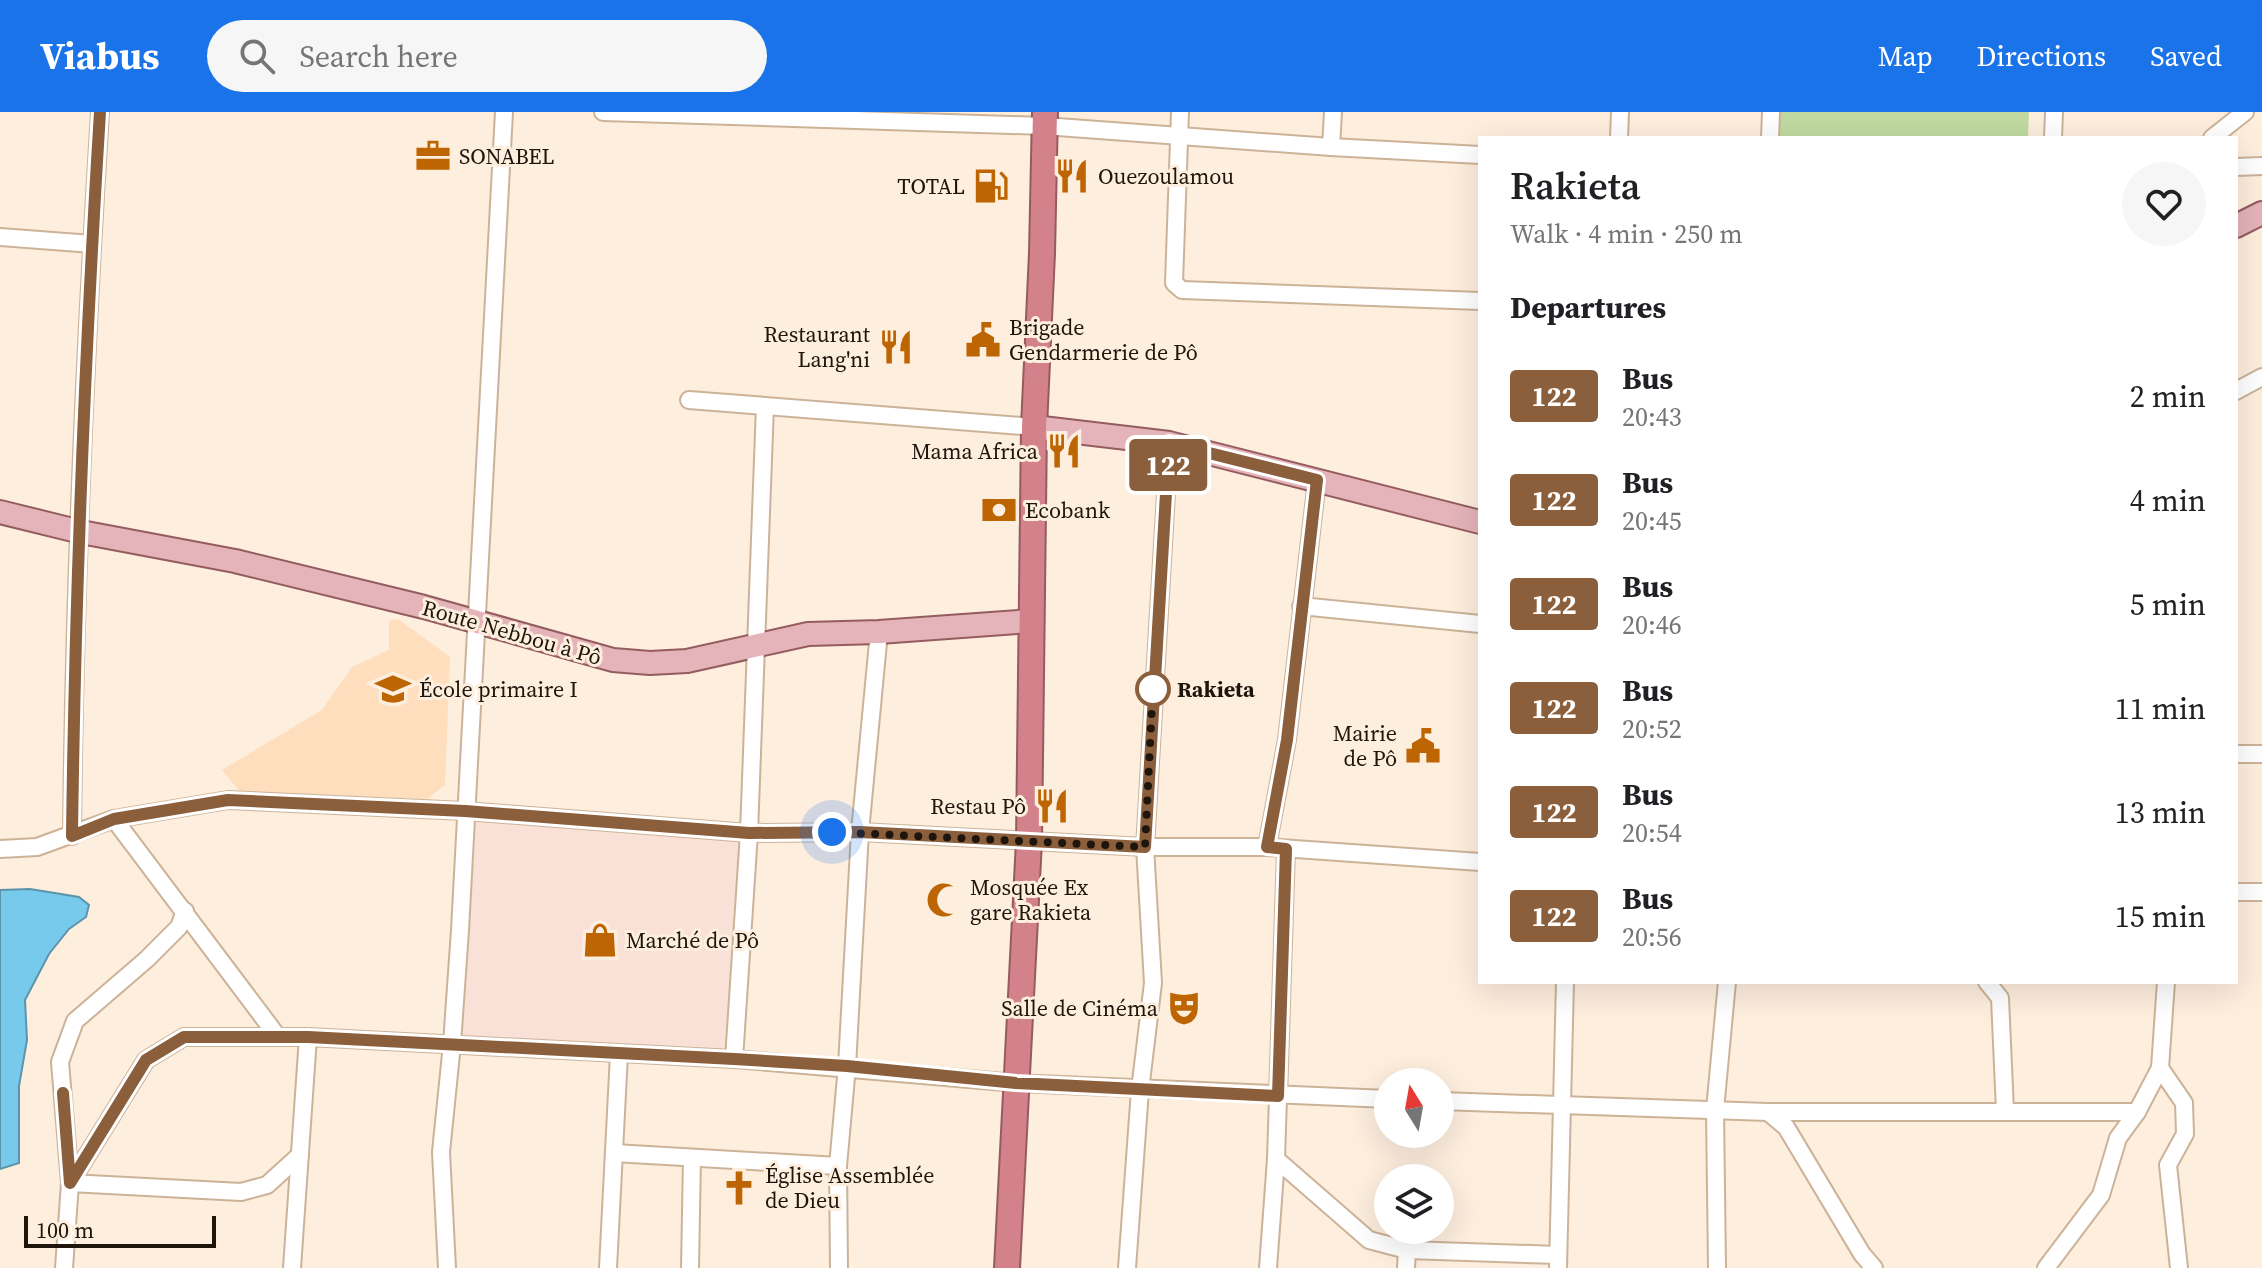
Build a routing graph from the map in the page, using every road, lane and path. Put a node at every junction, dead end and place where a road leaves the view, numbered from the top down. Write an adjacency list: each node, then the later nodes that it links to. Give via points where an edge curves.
1 (100, 112): 24 (street)
2 (504, 112): 38 (street)
3 (603, 112): 10 (street)
4 (1180, 112): 12 (street)
5 (1333, 112): 17 (street)
6 (1620, 112): 13 (street)
7 (1771, 112): 14 (street)
8 (2054, 112): 15 (street)
9 (2245, 112): 16 (street)
10 (722, 115): 11 (street)
11 (1045, 119): 12 (street); 30 (highway)
12 (1178, 134): 17 (street); 25 (street, via 1174,283 1182,290)
13 (1619, 136)
14 (1770, 136)
15 (2053, 136)
16 (2215, 136)
17 (1331, 147): 18 (street)
18 (1478, 155)
19 (2262, 166): 20 (street)
20 (2238, 167)
21 (2262, 213): 22 (main road)
22 (2238, 225)
23 (0, 237): 24 (street)
24 (92, 244): 35 (street)
25 (1478, 301)
26 (2262, 377): 27 (street)
27 (2238, 390)
28 (689, 400): 29 (street)
29 (765, 406): 30 (street); 41 (street)
30 (1034, 427): 31 (main road); 37 (highway)
31 (1169, 443): 32 (main road); 50 (street)
32 (1317, 480): 34 (main road); 36 (street)
33 (0, 512): 35 (main road, Route Nebbou à Pô)
34 (1478, 521)
35 (81, 532): 38 (main road, Route Nebbou à Pô, via 235,561); 48 (street)
36 (1301, 606): 39 (street); 51 (street, via 1287,740)
37 (1031, 621): 40 (main road, Route Nebbou à Pô); 49 (highway)
38 (477, 624): 41 (main road, Route Nebbou à Pô, via 613,660 650,663); 44 (street)
39 (1478, 624)
40 (879, 632): 41 (main road, Route Nebbou à Pô, via 808,634); 46 (street)
41 (758, 646): 47 (street)
42 (2238, 754): 43 (street)
43 (2262, 754)
44 (465, 811): 45 (street, via 228,800); 47 (street); 64 (street)
45 (114, 819): 48 (street); 57 (street)
46 (860, 832): 47 (street); 49 (street); 67 (street)
47 (749, 833): 66 (street)
48 (72, 836): 52 (street, via 37,847)
49 (1029, 841): 50 (street); 69 (highway)
50 (1145, 847): 51 (street); 70 (street, via 1153,983)
51 (1267, 847): 53 (street)
52 (0, 849)
53 (1286, 849): 54 (street); 71 (street)
54 (1478, 862)
55 (2238, 892): 56 (street)
56 (2262, 892)
57 (185, 911): 62 (street); 84 (street, via 179,927 147,959 75,1021 60,1062)
58 (1565, 984): 74 (street)
59 (1727, 984): 75 (street)
60 (1989, 984): 76 (street, via 2000,998)
61 (2166, 984): 68 (street)
62 (278, 1037): 63 (street); 84 (street, via 184,1037 146,1060)
63 (308, 1037): 64 (street); 80 (street)
64 (452, 1044): 65 (street); 89 (street, via 441,1152)
65 (619, 1054): 66 (street); 79 (street)
66 (734, 1059): 67 (street)
67 (847, 1066): 69 (street); 83 (street)
68 (2160, 1068): 78 (street); 100 (street, via 2184,1103 2185,1134 2168,1165)
69 (1016, 1083): 70 (street); 93 (highway)
70 (1140, 1090): 71 (street); 94 (street)
71 (1278, 1096): 72 (street); 82 (street)
72 (1374, 1099)
73 (1454, 1101): 74 (street)
74 (1562, 1104): 75 (street); 86 (street)
75 (1715, 1110): 77 (street); 97 (street)
76 (2005, 1111): 77 (street); 78 (street)
77 (1768, 1112): 98 (street, via 1786,1127)
78 (2137, 1112): 99 (street, via 2118,1138 2101,1195)
79 (614, 1153): 81 (street); 90 (street)
80 (300, 1155): 84 (street, via 267,1185 241,1192); 88 (street)
81 (692, 1158): 83 (street); 91 (street)
82 (1276, 1159): 85 (street, via 1369,1240); 95 (street)
83 (838, 1166): 92 (street)
84 (70, 1183): 87 (street)
85 (1407, 1250): 86 (street); 96 (street)
86 (1558, 1262)
87 (64, 1268)
88 (292, 1268)
89 (447, 1268)
90 (608, 1268)
91 (690, 1268)
92 (839, 1268)
93 (1007, 1268)
94 (1127, 1268)
95 (1268, 1268)
96 (1406, 1268)
97 (1717, 1268)
98 (1874, 1268)
99 (2046, 1268)
100 (2179, 1268)

